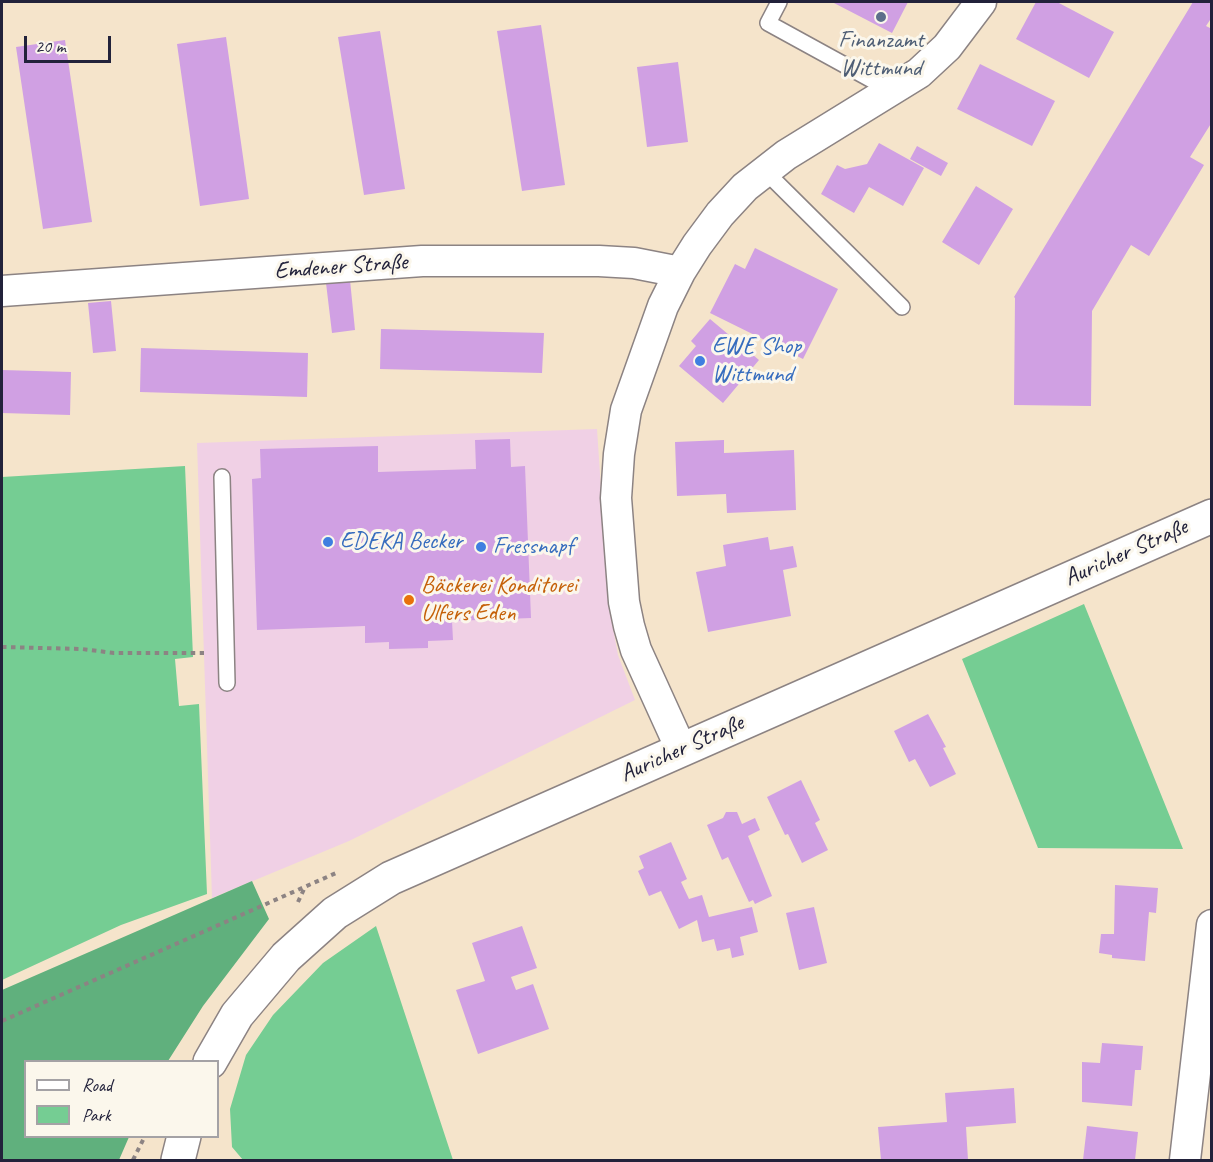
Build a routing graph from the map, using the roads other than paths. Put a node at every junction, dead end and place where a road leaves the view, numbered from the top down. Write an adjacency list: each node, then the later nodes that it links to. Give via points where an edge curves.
1 (779, 2): 3 (lane, via 768,23)
2 (981, 2): 3 (street, via 947,47)
3 (892, 91): 4 (street)
4 (765, 171): 5 (street, via 720,214); 7 (lane)
5 (680, 272): 6 (street, Emdener Straße, via 599,261 422,261); 11 (street, via 663,306 626,410 616,498 629,626)
6 (2, 291)
7 (902, 307)
8 (222, 477): 10 (lane)
9 (1212, 516): 11 (street, Auricher Straße)
10 (227, 683)
11 (681, 749): 13 (street, Auricher Straße, via 391,878 334,913 286,957 258,990)
12 (1212, 925): 16 (street)
13 (211, 1060)
14 (184, 1138): 15 (street)
15 (178, 1161)
16 (1185, 1161)

